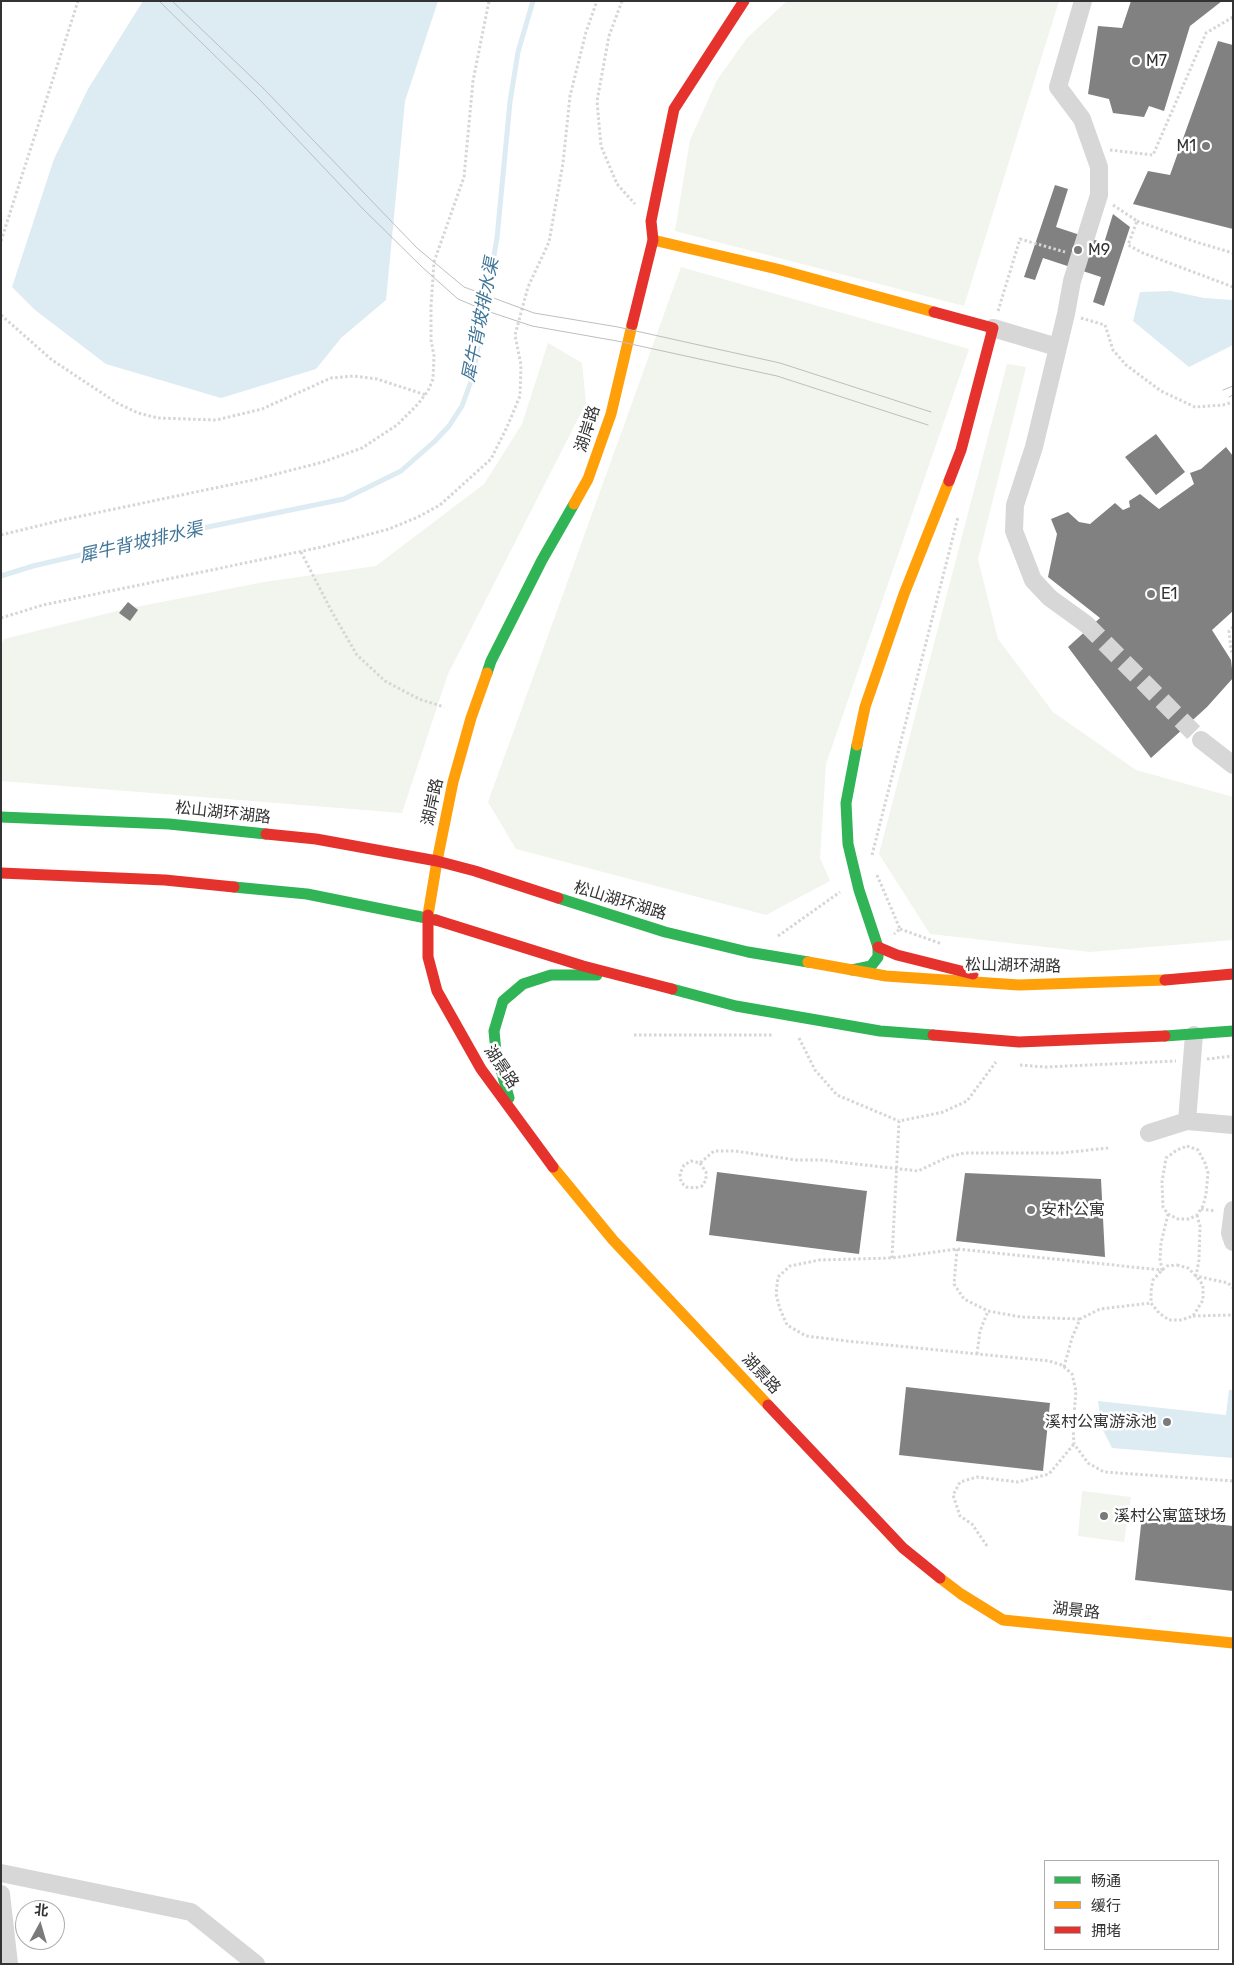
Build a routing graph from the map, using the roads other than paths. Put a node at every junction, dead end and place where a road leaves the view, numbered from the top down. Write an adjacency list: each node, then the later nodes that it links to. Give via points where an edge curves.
1 (744, 1): 3 (main road, 湖岸路, via 674,109 651,221)
2 (1084, 1): 5 (street, via 1058,88 1082,119 1099,167 1099,195 1072,281)
3 (653, 240): 4 (main road, via 776,269); 10 (main road, 湖岸路, via 612,414 588,480 542,560 491,661 453,782)
4 (993, 328): 5 (street); 13 (main road, via 961,450 904,594 865,706 846,803 848,844)
5 (1057, 347): 6 (street, via 1034,447 1015,504 1014,531 1034,580 1050,598)
6 (1086, 624)
7 (1201, 740): 8 (street)
8 (1233, 765)
9 (1, 817): 10 (main road, 松山湖环湖路, via 169,824 316,839)
10 (437, 861): 12 (main road, 湖岸路); 14 (main road, 松山湖环湖路, via 665,932 748,952)
11 (1, 873): 12 (main road, via 165,880 307,894)
12 (428, 918): 16 (main road); 20 (main road, 湖景路, via 428,957 436,991 481,1069)
13 (878, 947): 14 (main road, via 878,957 871,966); 17 (main road, via 897,955)
14 (852, 970): 17 (main road, 松山湖环湖路, via 886,976)
15 (1233, 974): 17 (main road, 松山湖环湖路, via 1171,980)
16 (631, 978): 19 (main road, via 736,1006 880,1031 1019,1042); 20 (main road, via 578,974 551,976 523,984 503,1002 494,1031 496,1052)
17 (1019, 985)
18 (1233, 1031): 19 (main road)
19 (1194, 1035): 21 (street)
20 (513, 1114): 26 (main road, 湖景路, via 613,1240 903,1548 962,1594 1003,1620)
21 (1188, 1121): 22 (street); 23 (street)
22 (1233, 1125)
23 (1149, 1133)
24 (1233, 1210): 25 (street, via 1230,1233)
25 (1233, 1242)
26 (1233, 1643)
27 (1, 1873): 30 (street, via 191,1912)
28 (1, 1894): 29 (street)
29 (9, 1964)
30 (256, 1964)

